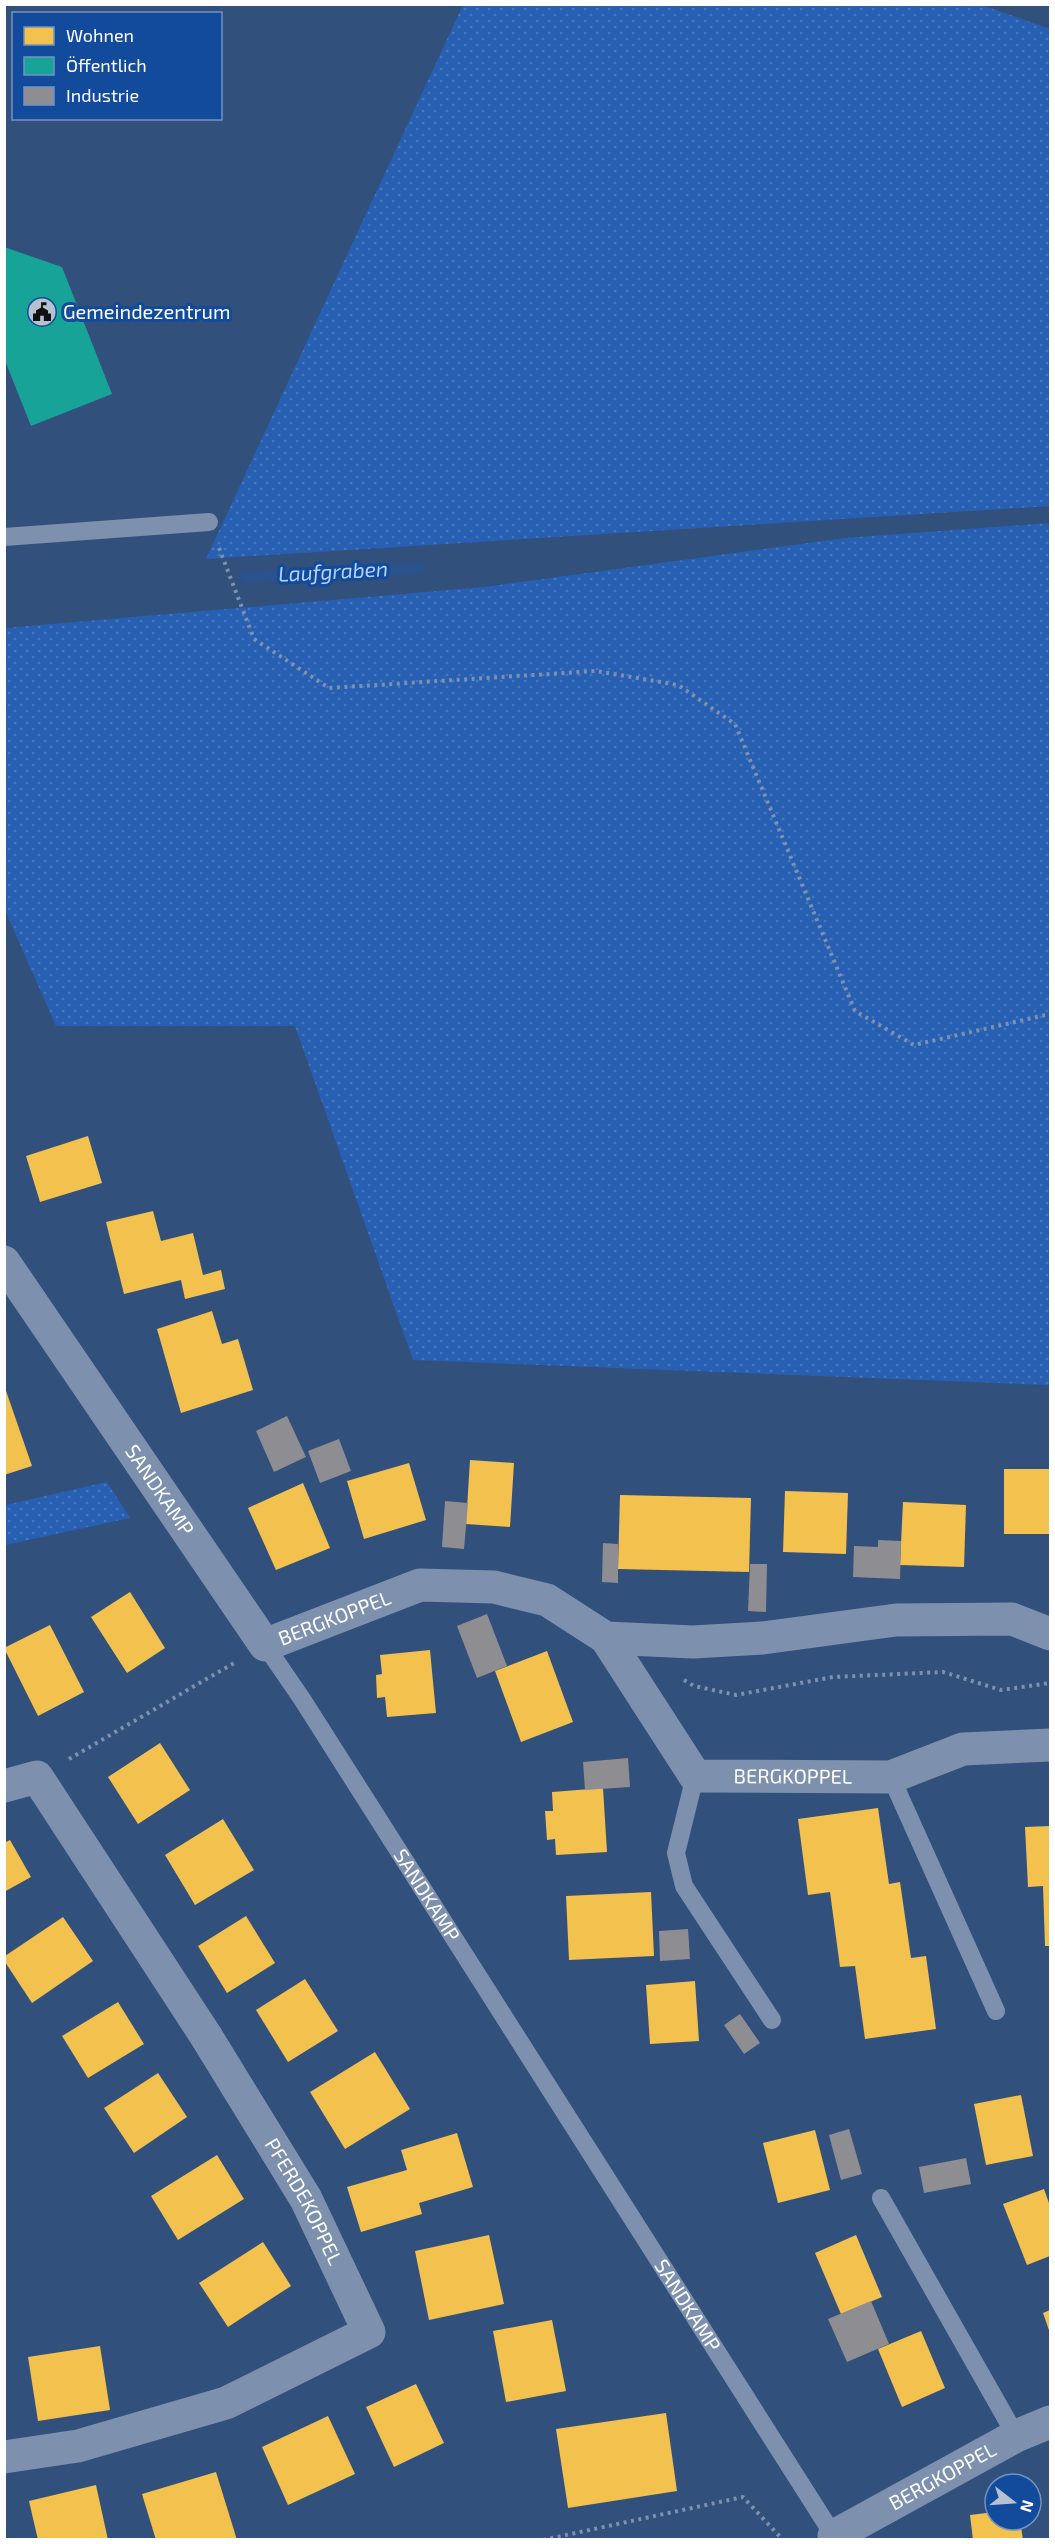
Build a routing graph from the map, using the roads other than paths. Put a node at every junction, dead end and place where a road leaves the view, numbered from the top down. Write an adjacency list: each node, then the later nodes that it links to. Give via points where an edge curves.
1 (209, 522): 2 (lane)
2 (4, 537)
3 (4, 1262): 6 (street, SANDKAMP)
4 (1050, 1634): 5 (street, BERGKOPPEL, via 1012,1619 896,1620 763,1638 693,1642)
5 (606, 1638): 6 (street, BERGKOPPEL, via 546,1600 494,1587 420,1585); 8 (street, BERGKOPPEL)
6 (265, 1645): 17 (lane, SANDKAMP)
7 (1050, 1745): 9 (street, BERGKOPPEL, via 963,1749)
8 (695, 1776): 9 (street, BERGKOPPEL); 12 (lane, via 676,1853 684,1886)
9 (891, 1777): 11 (lane)
10 (4, 1786): 16 (street, PFERDEKOPPEL, via 37,1777 206,2036 306,2199 369,2332 226,2403 78,2446)
11 (996, 2011)
12 (772, 2020)
13 (881, 2198): 15 (lane)
14 (1050, 2422): 15 (street, BERGKOPPEL)
15 (1016, 2436): 17 (street, BERGKOPPEL)
16 (4, 2457)
17 (835, 2538)

